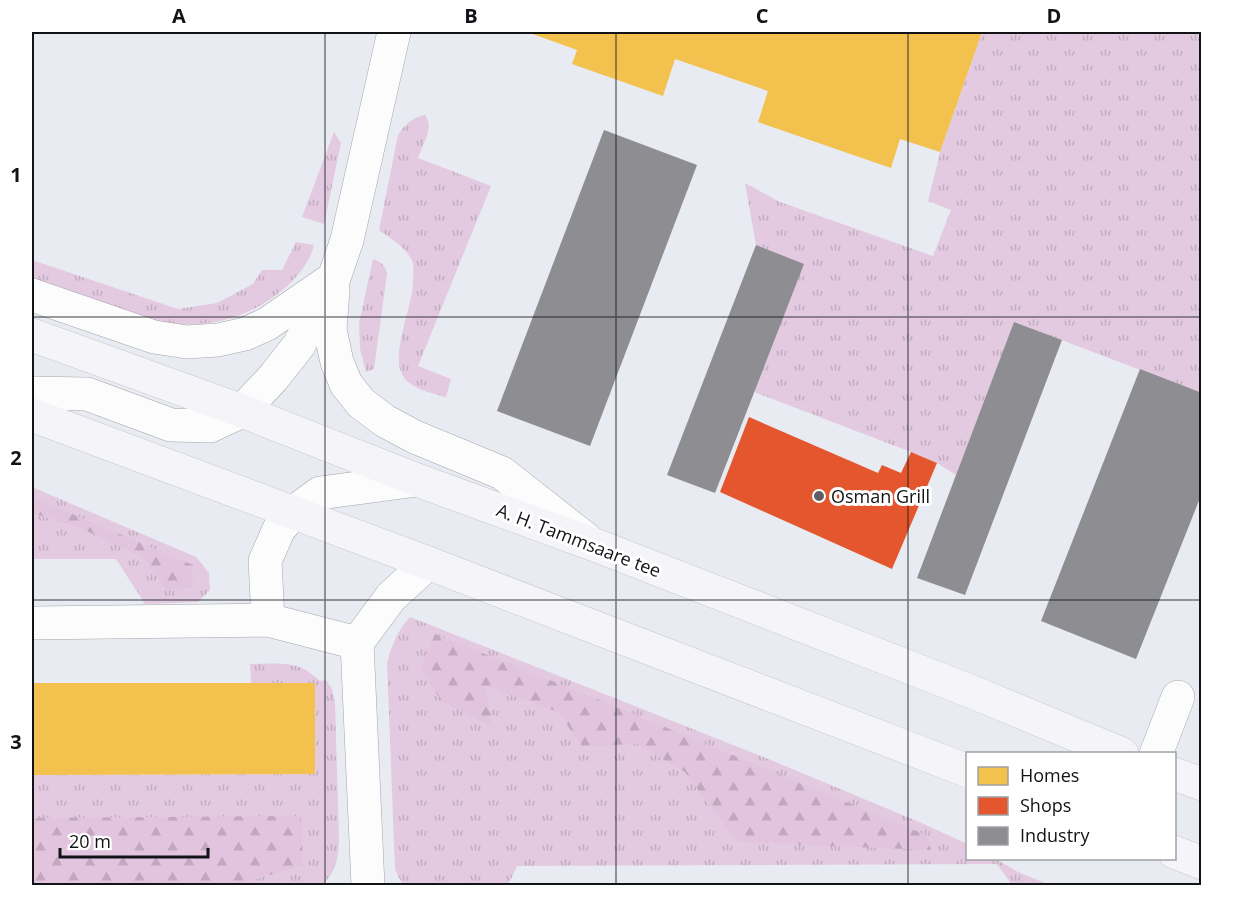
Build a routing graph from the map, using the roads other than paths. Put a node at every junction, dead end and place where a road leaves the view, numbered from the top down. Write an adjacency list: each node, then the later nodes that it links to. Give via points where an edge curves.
1 (394, 32): 2 (street, via 347,240)
2 (334, 278): 3 (street, via 267,324 245,334 187,342 154,337); 6 (street, via 298,345); 10 (street, via 330,330 346,384 361,403 415,437 502,473)
3 (32, 295)
4 (32, 335): 6 (main road, A. H. Tammsaare tee)
5 (32, 393): 6 (street, via 87,394 171,425 210,426)
6 (242, 411): 8 (main road, A. H. Tammsaare tee)
7 (32, 415): 9 (main road)
8 (417, 480): 9 (street, via 320,492); 10 (main road, A. H. Tammsaare tee)
9 (293, 513): 11 (main road); 12 (street, via 279,529 265,561)
10 (595, 545): 16 (main road, A. H. Tammsaare tee)
11 (428, 563): 14 (street, via 391,597); 18 (main road)
12 (268, 620): 13 (street); 14 (street)
13 (32, 623)
14 (357, 643): 23 (street)
15 (1178, 697): 17 (street)
16 (1120, 752)
17 (1156, 752)
18 (966, 770)
19 (1176, 775): 20 (main road)
20 (1202, 784)
21 (1176, 853): 22 (main road)
22 (1202, 863)
23 (368, 885)

